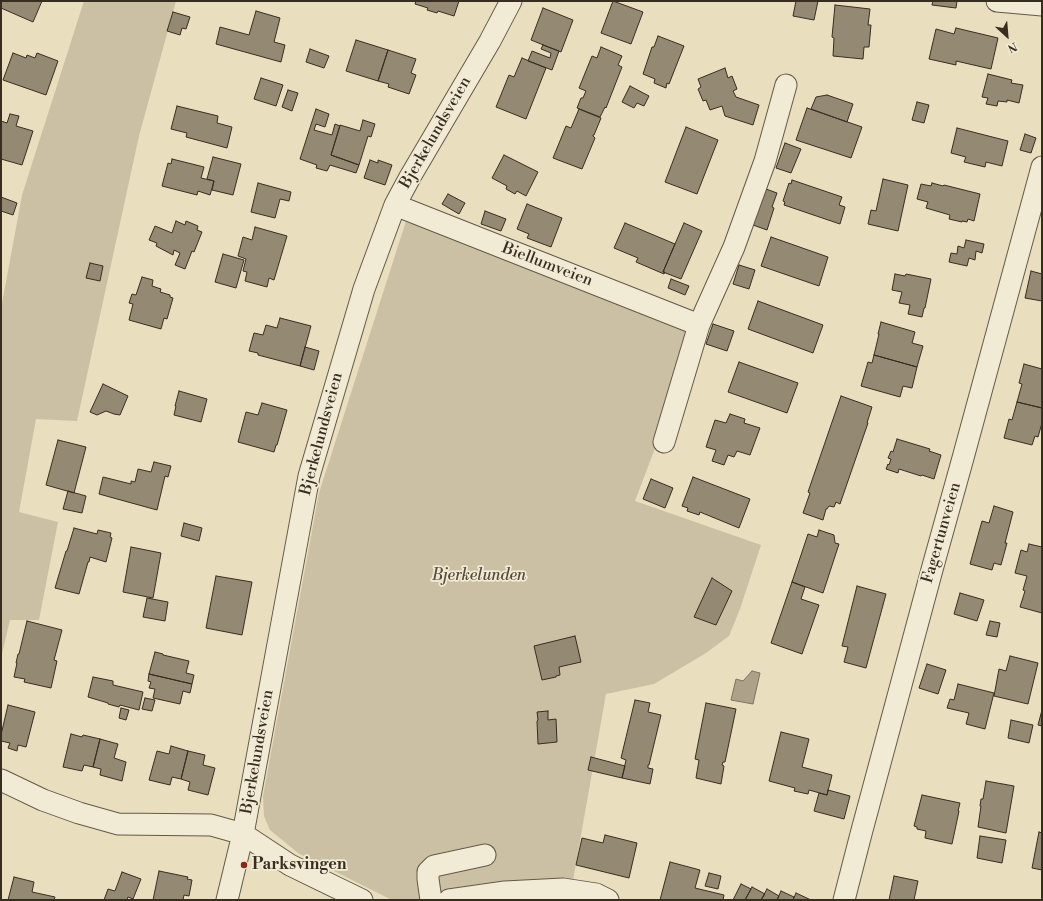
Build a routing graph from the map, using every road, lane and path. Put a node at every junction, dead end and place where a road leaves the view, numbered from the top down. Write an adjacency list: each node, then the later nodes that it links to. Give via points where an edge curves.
1 (510, 1): 6 (street, Bjerkelundsveien, via 490,41)
2 (997, 1): 3 (street)
3 (1042, 5)
4 (786, 85): 8 (street, via 764,161 734,247)
5 (1042, 167): 7 (street, Fagertunveien)
6 (395, 205): 8 (street, Biellumveien); 11 (street, Bjerkelundsveien, via 364,289 309,476)
7 (1035, 222): 18 (street, Fagertunveien, via 933,566)
8 (700, 325): 9 (street)
9 (664, 442)
10 (1, 780): 11 (street, via 43,800 118,824 211,825)
11 (243, 834): 13 (street, Bjerkelundsveien); 14 (street, via 290,865)
12 (485, 855): 15 (street, via 434,866 428,872)
13 (228, 900)
14 (362, 900)
15 (431, 900)
16 (448, 900): 17 (street, via 505,892 563,889 596,894)
17 (608, 900)
18 (844, 900)

